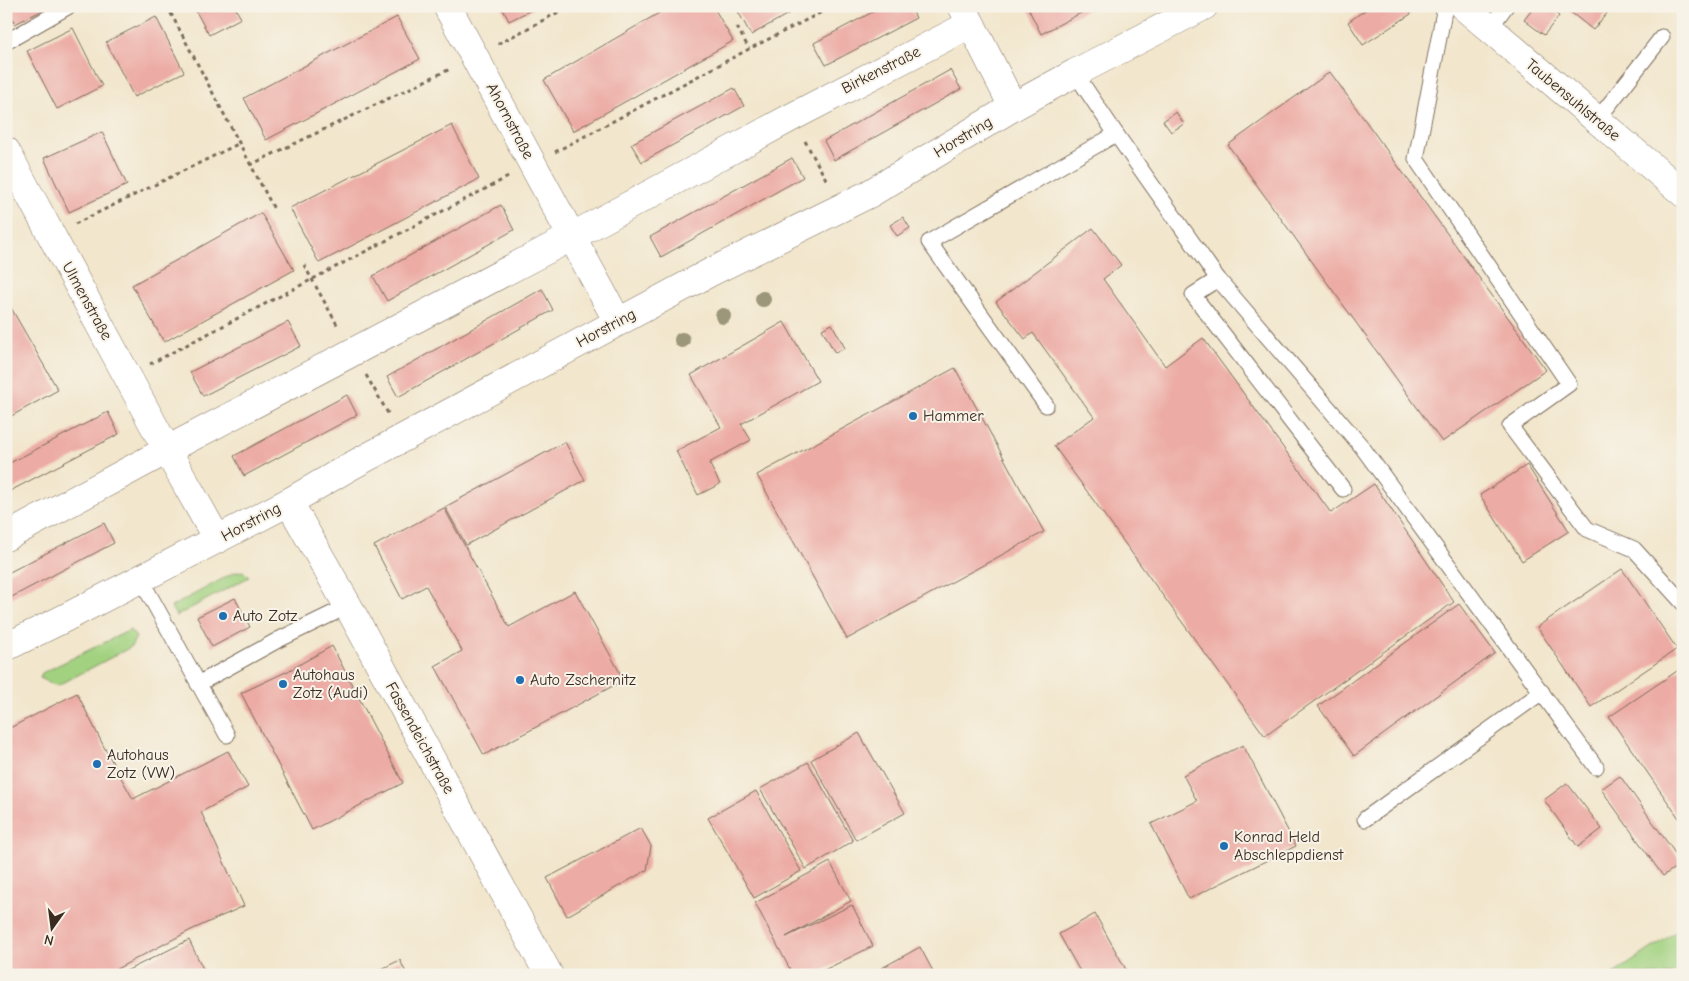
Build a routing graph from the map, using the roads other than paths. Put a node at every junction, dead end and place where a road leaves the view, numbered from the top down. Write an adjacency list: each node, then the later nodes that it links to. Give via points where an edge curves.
1 (70, 6): 10 (lane)
2 (447, 6): 17 (street, Ahornstraße)
3 (1204, 6): 11 (street, Horstring)
4 (1445, 6): 27 (lane, via 1416,159 1569,384 1510,426 1586,529 1634,549)
5 (1462, 6): 8 (street, Taubensuhlstraße)
6 (1506, 6): 8 (lane)
7 (967, 12): 12 (street, Birkenstraße); 17 (street, Birkenstraße, via 792,117)
8 (1489, 29): 13 (street, Taubensuhlstraße)
9 (1662, 37): 13 (lane)
10 (6, 42)
11 (1075, 73): 12 (street, Horstring); 14 (lane)
12 (1013, 107): 19 (street, Horstring, via 869,194)
13 (1597, 120): 16 (street, Taubensuhlstraße)
14 (1116, 134): 18 (lane); 20 (lane, via 929,242)
15 (6, 151): 21 (street, Ulmenstraße)
16 (1683, 193)
17 (571, 237): 19 (street, Ahornstraße); 21 (street)
18 (1218, 279): 22 (lane, via 1193,295); 31 (lane, via 1362,447)
19 (618, 322): 23 (street, Horstring)
20 (1046, 405)
21 (167, 450): 24 (street); 25 (street, Ulmenstraße)
22 (1343, 489)
23 (289, 502): 25 (street, Horstring); 28 (street, Fassendeichstraße)
24 (6, 537)
25 (217, 539): 26 (street, Horstring)
26 (140, 578): 29 (street, Horstring); 30 (lane)
27 (1683, 603)
28 (348, 606): 30 (lane); 35 (street, Fassendeichstraße)
29 (6, 646)
30 (198, 684): 32 (lane)
31 (1542, 692): 33 (lane); 34 (lane)
32 (227, 735)
33 (1596, 767)
34 (1365, 819)
35 (549, 975)

